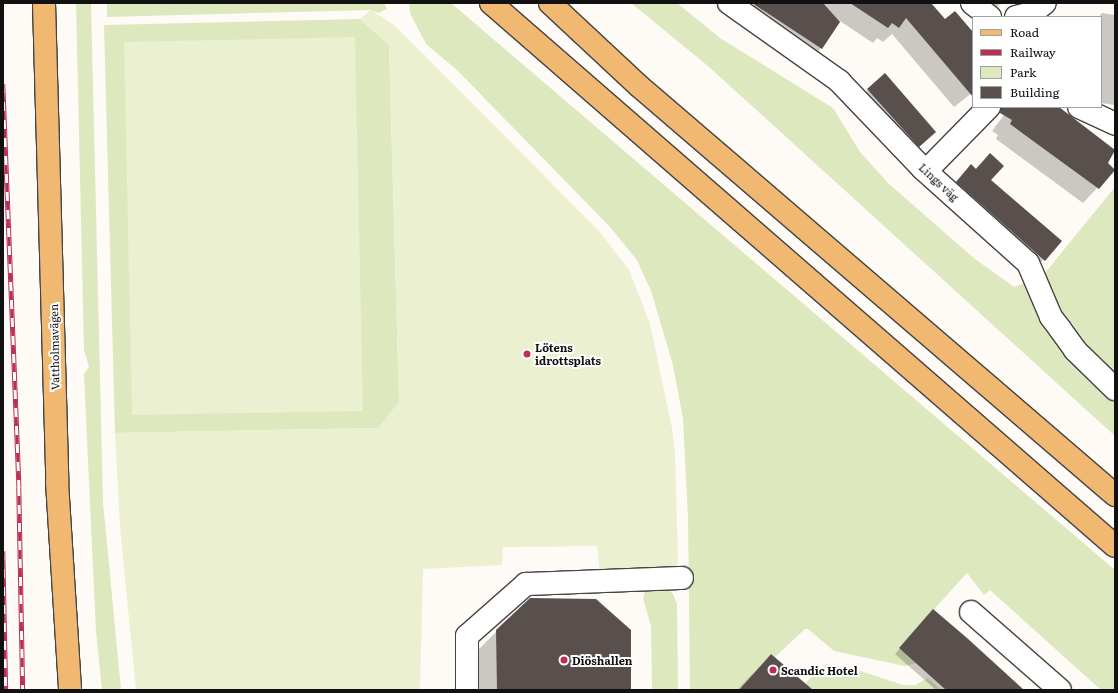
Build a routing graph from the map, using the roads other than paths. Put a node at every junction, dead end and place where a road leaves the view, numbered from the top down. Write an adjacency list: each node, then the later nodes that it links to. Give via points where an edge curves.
1 (44, 3): 16 (main road, Vattholmavägen, via 57,482)
2 (491, 3): 13 (main road)
3 (550, 3): 12 (main road, via 638,86)
4 (729, 3): 10 (street, Lings väg, via 839,81)
5 (972, 3): 6 (street)
6 (989, 16)
7 (988, 108): 10 (street)
8 (1082, 108): 9 (street)
9 (1115, 124)
10 (926, 171): 11 (street, Lings väg, via 1028,263 1060,329 1075,350)
11 (1115, 389)
12 (1115, 495)
13 (1115, 546)
14 (682, 578): 17 (street, via 526,584 467,636)
15 (971, 612): 18 (street)
16 (70, 690)
17 (467, 690)
18 (1060, 690)

